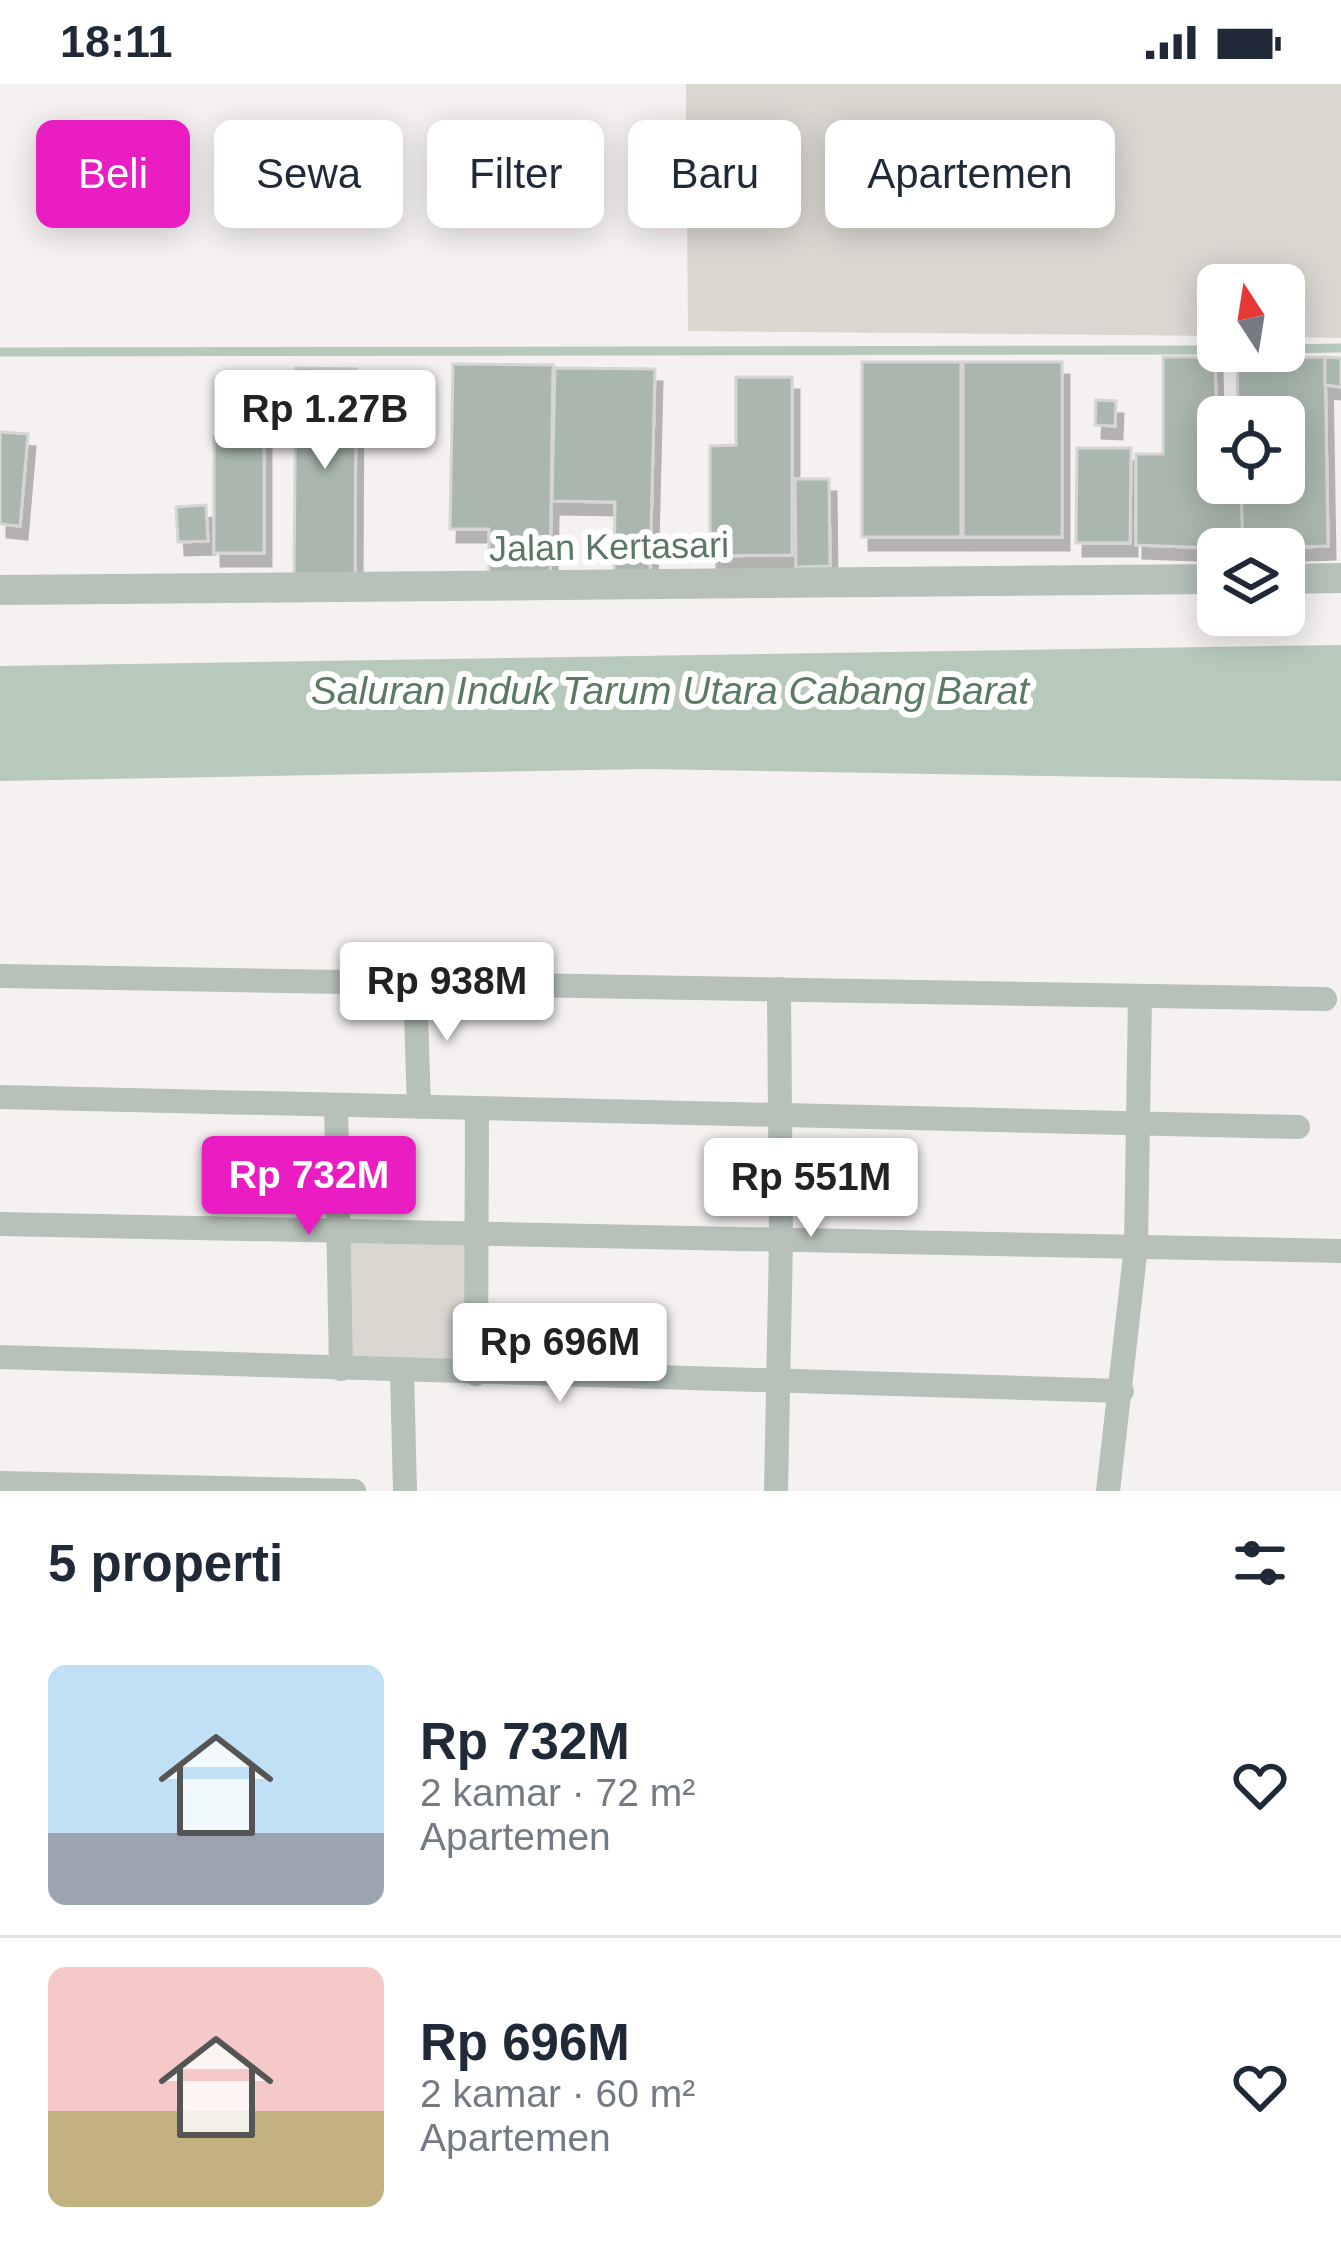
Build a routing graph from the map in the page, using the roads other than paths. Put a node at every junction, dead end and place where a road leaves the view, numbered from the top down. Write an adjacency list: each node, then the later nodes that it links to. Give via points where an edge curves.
1 (1341, 578): 3 (street)
2 (1197, 579): 4 (street, Jalan Kertasari)
3 (1305, 579)
4 (0, 590)
5 (0, 976): 6 (street)
6 (415, 983): 7 (street); 12 (street)
7 (779, 989): 8 (street); 14 (street)
8 (1140, 995): 9 (street); 15 (street)
9 (1325, 999)
10 (0, 1097): 11 (street)
11 (336, 1105): 12 (street); 18 (street)
12 (418, 1107): 13 (street)
13 (477, 1108): 14 (street); 19 (street)
14 (781, 1116): 15 (street); 20 (street)
15 (1140, 1124): 16 (street); 21 (street)
16 (1298, 1127)
17 (0, 1224): 18 (street)
18 (339, 1231): 19 (street); 24 (street)
19 (476, 1234): 20 (street); 26 (street)
20 (781, 1240): 21 (street); 27 (street)
21 (1136, 1246): 22 (street); 28 (street)
22 (1341, 1251)
23 (0, 1357): 24 (street)
24 (341, 1369): 25 (street)
25 (402, 1371): 26 (street); 31 (street)
26 (476, 1373): 27 (street)
27 (778, 1381): 28 (street); 32 (street)
28 (1122, 1391): 33 (street)
29 (0, 1483): 30 (street)
30 (354, 1491)
31 (405, 1491)
32 (776, 1491)
33 (1108, 1491)

